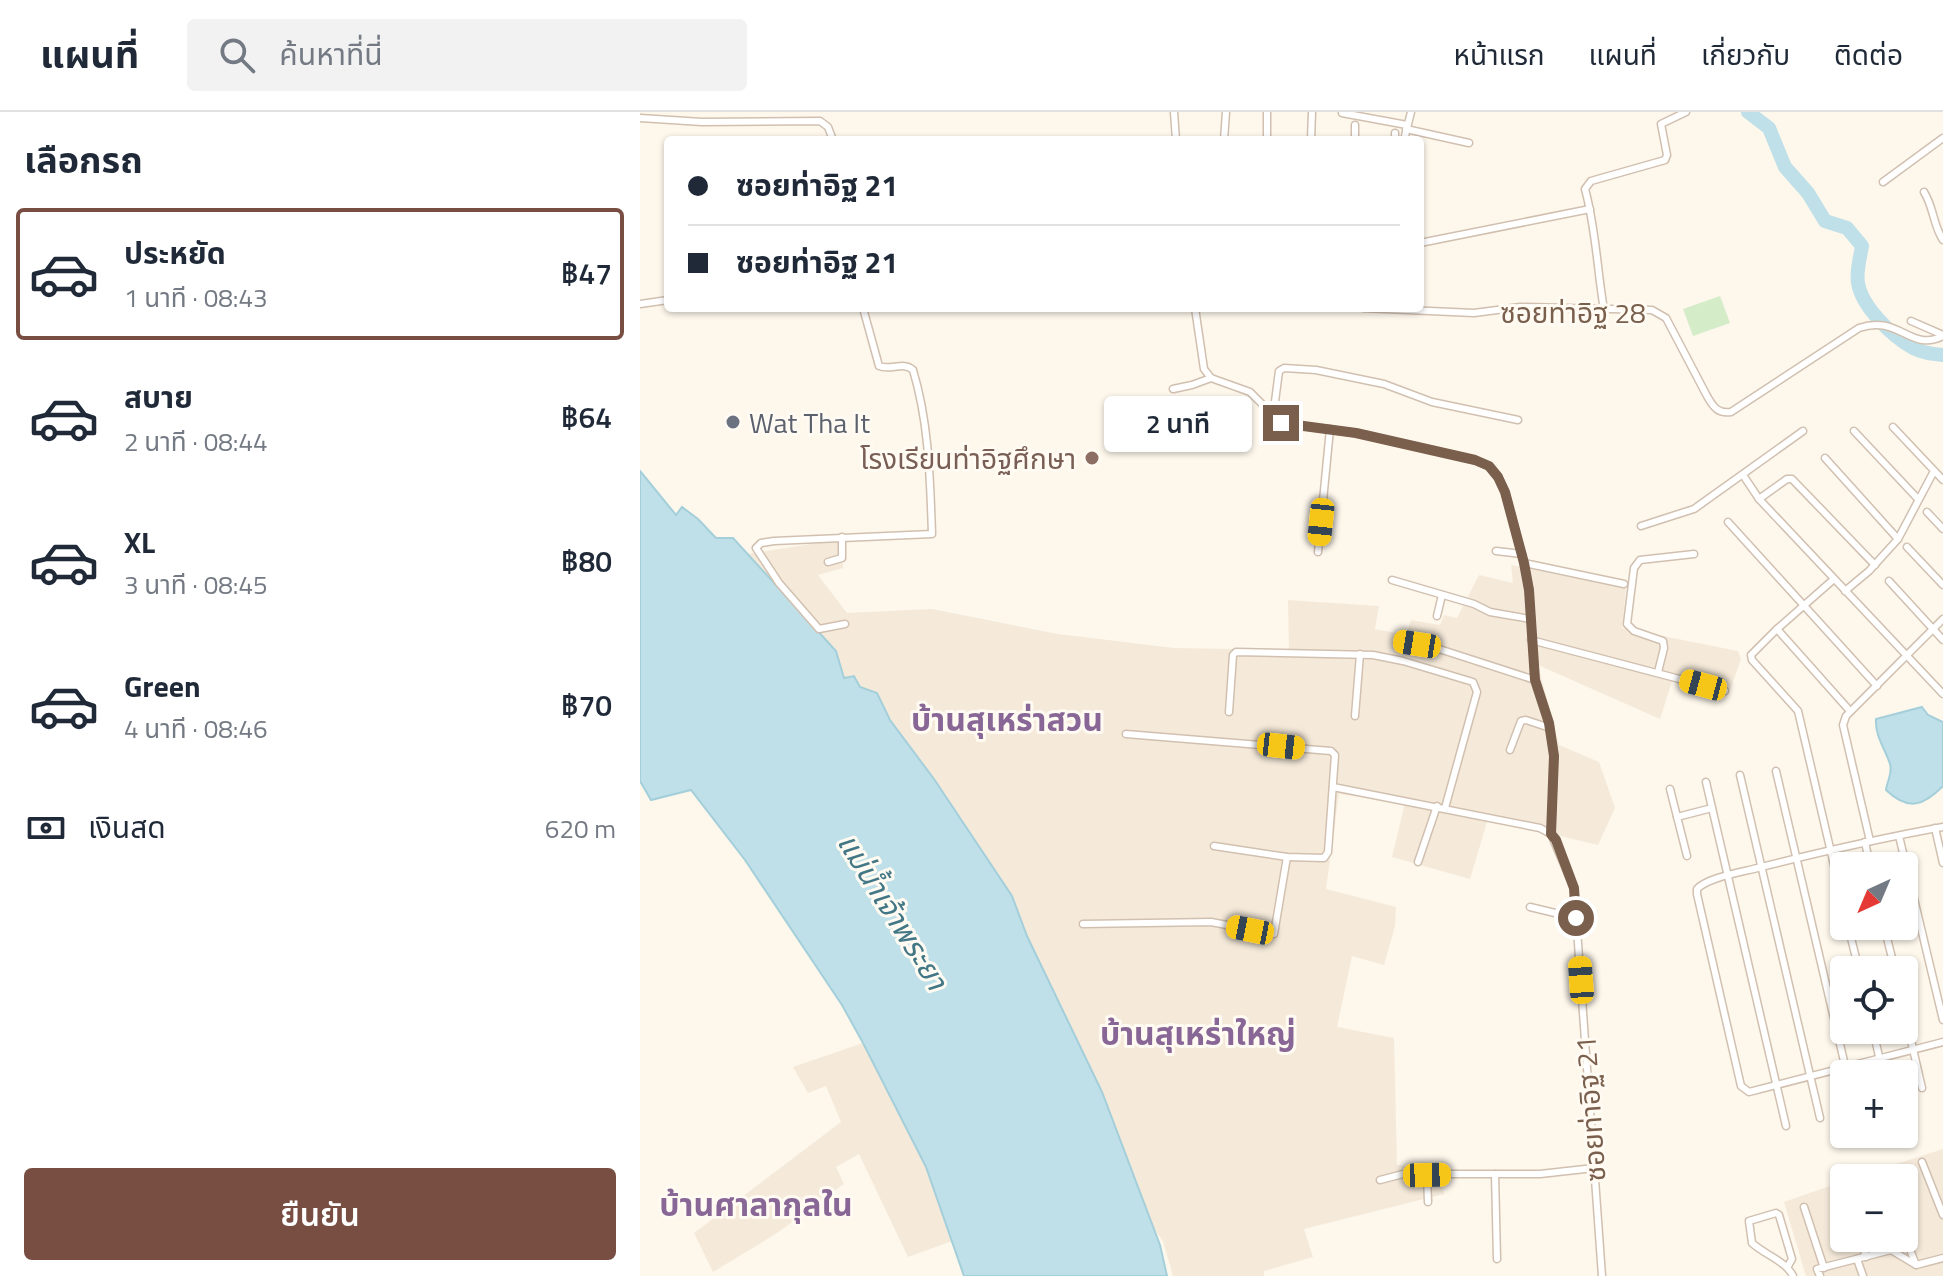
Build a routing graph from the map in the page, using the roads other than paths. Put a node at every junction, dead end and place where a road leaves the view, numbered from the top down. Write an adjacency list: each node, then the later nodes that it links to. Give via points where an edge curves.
1 (819, 112): 10 (street)
2 (1174, 112): 14 (street)
3 (1226, 112): 15 (street)
4 (1267, 112): 16 (street)
5 (1312, 112): 17 (street)
6 (1411, 112): 12 (street)
7 (1686, 112): 24 (street, via 1661,124 1665,160 1587,184)
8 (1342, 113): 12 (street)
9 (640, 118): 10 (street)
10 (820, 121): 13 (street)
11 (1355, 125): 18 (street)
12 (1406, 127): 19 (street); 21 (street)
13 (832, 136)
14 (1176, 136)
15 (1224, 136)
16 (1267, 136)
17 (1311, 136)
18 (1355, 136)
19 (1405, 136)
20 (1943, 138): 22 (street)
21 (1469, 143)
22 (1883, 182)
23 (1924, 192): 25 (street)
24 (1590, 209): 26 (street); 30 (street)
25 (1943, 240)
26 (1424, 242)
27 (664, 301): 28 (street)
28 (640, 304)
29 (1424, 310): 30 (street, ซอยท่าอิฐ 28)
30 (1604, 310): 34 (street, ซอยท่าอิฐ 28, via 1662,314 1707,396 1724,413 1859,328 1893,327 1923,342)
31 (864, 312): 53 (street, via 879,366 913,370 930,465 932,534)
32 (1195, 312): 35 (street, via 1201,359)
33 (1911, 321): 34 (street)
34 (1943, 336)
35 (1211, 378): 36 (street); 37 (street, ซอยท่าอิฐ 21, via 1250,392)
36 (1173, 389)
37 (1273, 417): 38 (street, via 1276,378 1288,368 1384,384 1432,402); 40 (street, ซอยท่าอิฐ 21, via 1281,423)
38 (1518, 420)
39 (1893, 427): 44 (street)
40 (1330, 429): 57 (street); 58 (street, ซอยท่าอิฐ 21, via 1489,466 1505,492)
41 (1803, 431): 45 (street)
42 (1854, 431): 48 (street)
43 (1825, 458): 54 (street)
44 (1934, 471): 46 (street); 48 (street)
45 (1743, 475): 47 (street); 51 (street, via 1688,512)
46 (1943, 480)
47 (1759, 499): 62 (street, via 1792,479); 63 (street)
48 (1918, 499): 54 (street)
49 (1927, 512): 52 (street)
50 (1728, 522): 70 (street)
51 (1641, 526)
52 (1943, 529)
53 (842, 537): 60 (street, via 842,558); 74 (street, via 774,541 756,548 819,629)
54 (1898, 539): 62 (street)
55 (1907, 547): 67 (street)
56 (1496, 551): 58 (street)
57 (1318, 552)
58 (1522, 554): 61 (street, ซอยท่าอิฐ 21)
59 (1694, 554): 82 (street, via 1640,560 1634,568 1627,624 1663,641)
60 (828, 562)
61 (1524, 563): 66 (street); 72 (street, ซอยท่าอิฐ 21)
62 (1875, 565): 68 (street)
63 (1834, 579): 68 (street); 70 (street)
64 (1392, 580): 69 (street)
65 (1889, 581): 76 (street)
66 (1624, 584)
67 (1943, 585)
68 (1845, 591): 81 (street)
69 (1442, 595): 71 (street); 72 (street)
70 (1803, 607): 75 (street); 84 (street)
71 (1437, 616)
72 (1530, 619): 77 (street, ซอยท่าอิฐ 21)
73 (1943, 619): 76 (street)
74 (845, 624)
75 (1777, 629): 87 (street); 106 (street, via 1753,651 1752,660 1798,711)
76 (1932, 629): 78 (street); 81 (street)
77 (1531, 640): 82 (street); 83 (street, ซอยท่าอิฐ 21)
78 (1943, 640)
79 (1401, 641): 83 (street)
80 (1360, 654): 88 (street, via 1236,652); 89 (street); 98 (street, via 1403,661 1473,682 1477,688)
81 (1906, 655): 84 (street); 86 (street)
82 (1658, 672): 85 (street)
83 (1535, 680): 90 (street, ซอยท่าอิฐ 21)
84 (1877, 686): 87 (street)
85 (1725, 691)
86 (1943, 694)
87 (1850, 711): 104 (street, via 1843,725)
88 (1229, 712)
89 (1355, 716)
90 (1550, 728): 92 (street, via 1521,721); 102 (street, ซอยท่าอิฐ 21)
91 (1126, 734): 96 (street, via 1331,751)
92 (1510, 750)
93 (1776, 771): 110 (street)
94 (1740, 775): 113 (street)
95 (1706, 782): 99 (street)
96 (1333, 787): 98 (street); 109 (street, via 1328,852 1324,858)
97 (1670, 789): 100 (street)
98 (1441, 807): 102 (street); 111 (street)
99 (1712, 808): 100 (street); 114 (street)
100 (1677, 817): 108 (street)
101 (1939, 827): 103 (street); 112 (street)
102 (1551, 834): 116 (street, ซอยท่าอิฐ 21, via 1574,888)
103 (1899, 836): 104 (street); 118 (street)
104 (1867, 842): 106 (street); 107 (street)
105 (1214, 846): 109 (street)
106 (1830, 850): 110 (street)
107 (1868, 852)
108 (1687, 856)
109 (1287, 857): 117 (street, via 1274,934 1211,922)
110 (1796, 859): 113 (street); 124 (street)
111 (1418, 862)
112 (1943, 863)
113 (1762, 867): 114 (street); 127 (street)
114 (1728, 876): 128 (street); 128 (street, via 1701,884 1697,894 1741,1086 1749,1092)
115 (1530, 907): 116 (street)
116 (1576, 918): 133 (street, ซอยท่าอิฐ 21)
117 (1083, 924)
118 (1943, 1020)
119 (1943, 1042): 122 (street)
120 (1876, 1044): 123 (street)
121 (1912, 1044): 122 (street)
122 (1913, 1050): 123 (street); 129 (street)
123 (1880, 1058): 125 (street)
124 (1844, 1060)
125 (1874, 1060)
126 (1830, 1073): 127 (street)
127 (1811, 1076): 128 (street); 130 (street)
128 (1777, 1084): 131 (street)
129 (1922, 1088)
130 (1820, 1118)
131 (1786, 1126)
132 (1922, 1162): 139 (street)
133 (1594, 1168): 134 (street); 149 (street, ซอยท่าอิฐ 21)
134 (1495, 1174): 135 (street); 144 (street)
135 (1427, 1175): 136 (street); 137 (street)
136 (1380, 1180)
137 (1428, 1202)
138 (1804, 1207): 148 (street)
139 (1943, 1215)
140 (1864, 1252): 142 (street)
141 (1911, 1252): 146 (street)
142 (1866, 1257): 145 (street); 146 (street, via 1891,1250)
143 (1943, 1258): 146 (street)
144 (1497, 1259)
145 (1857, 1259): 148 (street); 152 (street)
146 (1916, 1265)
147 (1788, 1266): 147 (street, via 1752,1243 1749,1221 1779,1215 1792,1259); 150 (street)
148 (1824, 1268): 151 (street, via 1817,1269)
149 (1602, 1276)
150 (1793, 1276)
151 (1820, 1276)
152 (1863, 1276)

